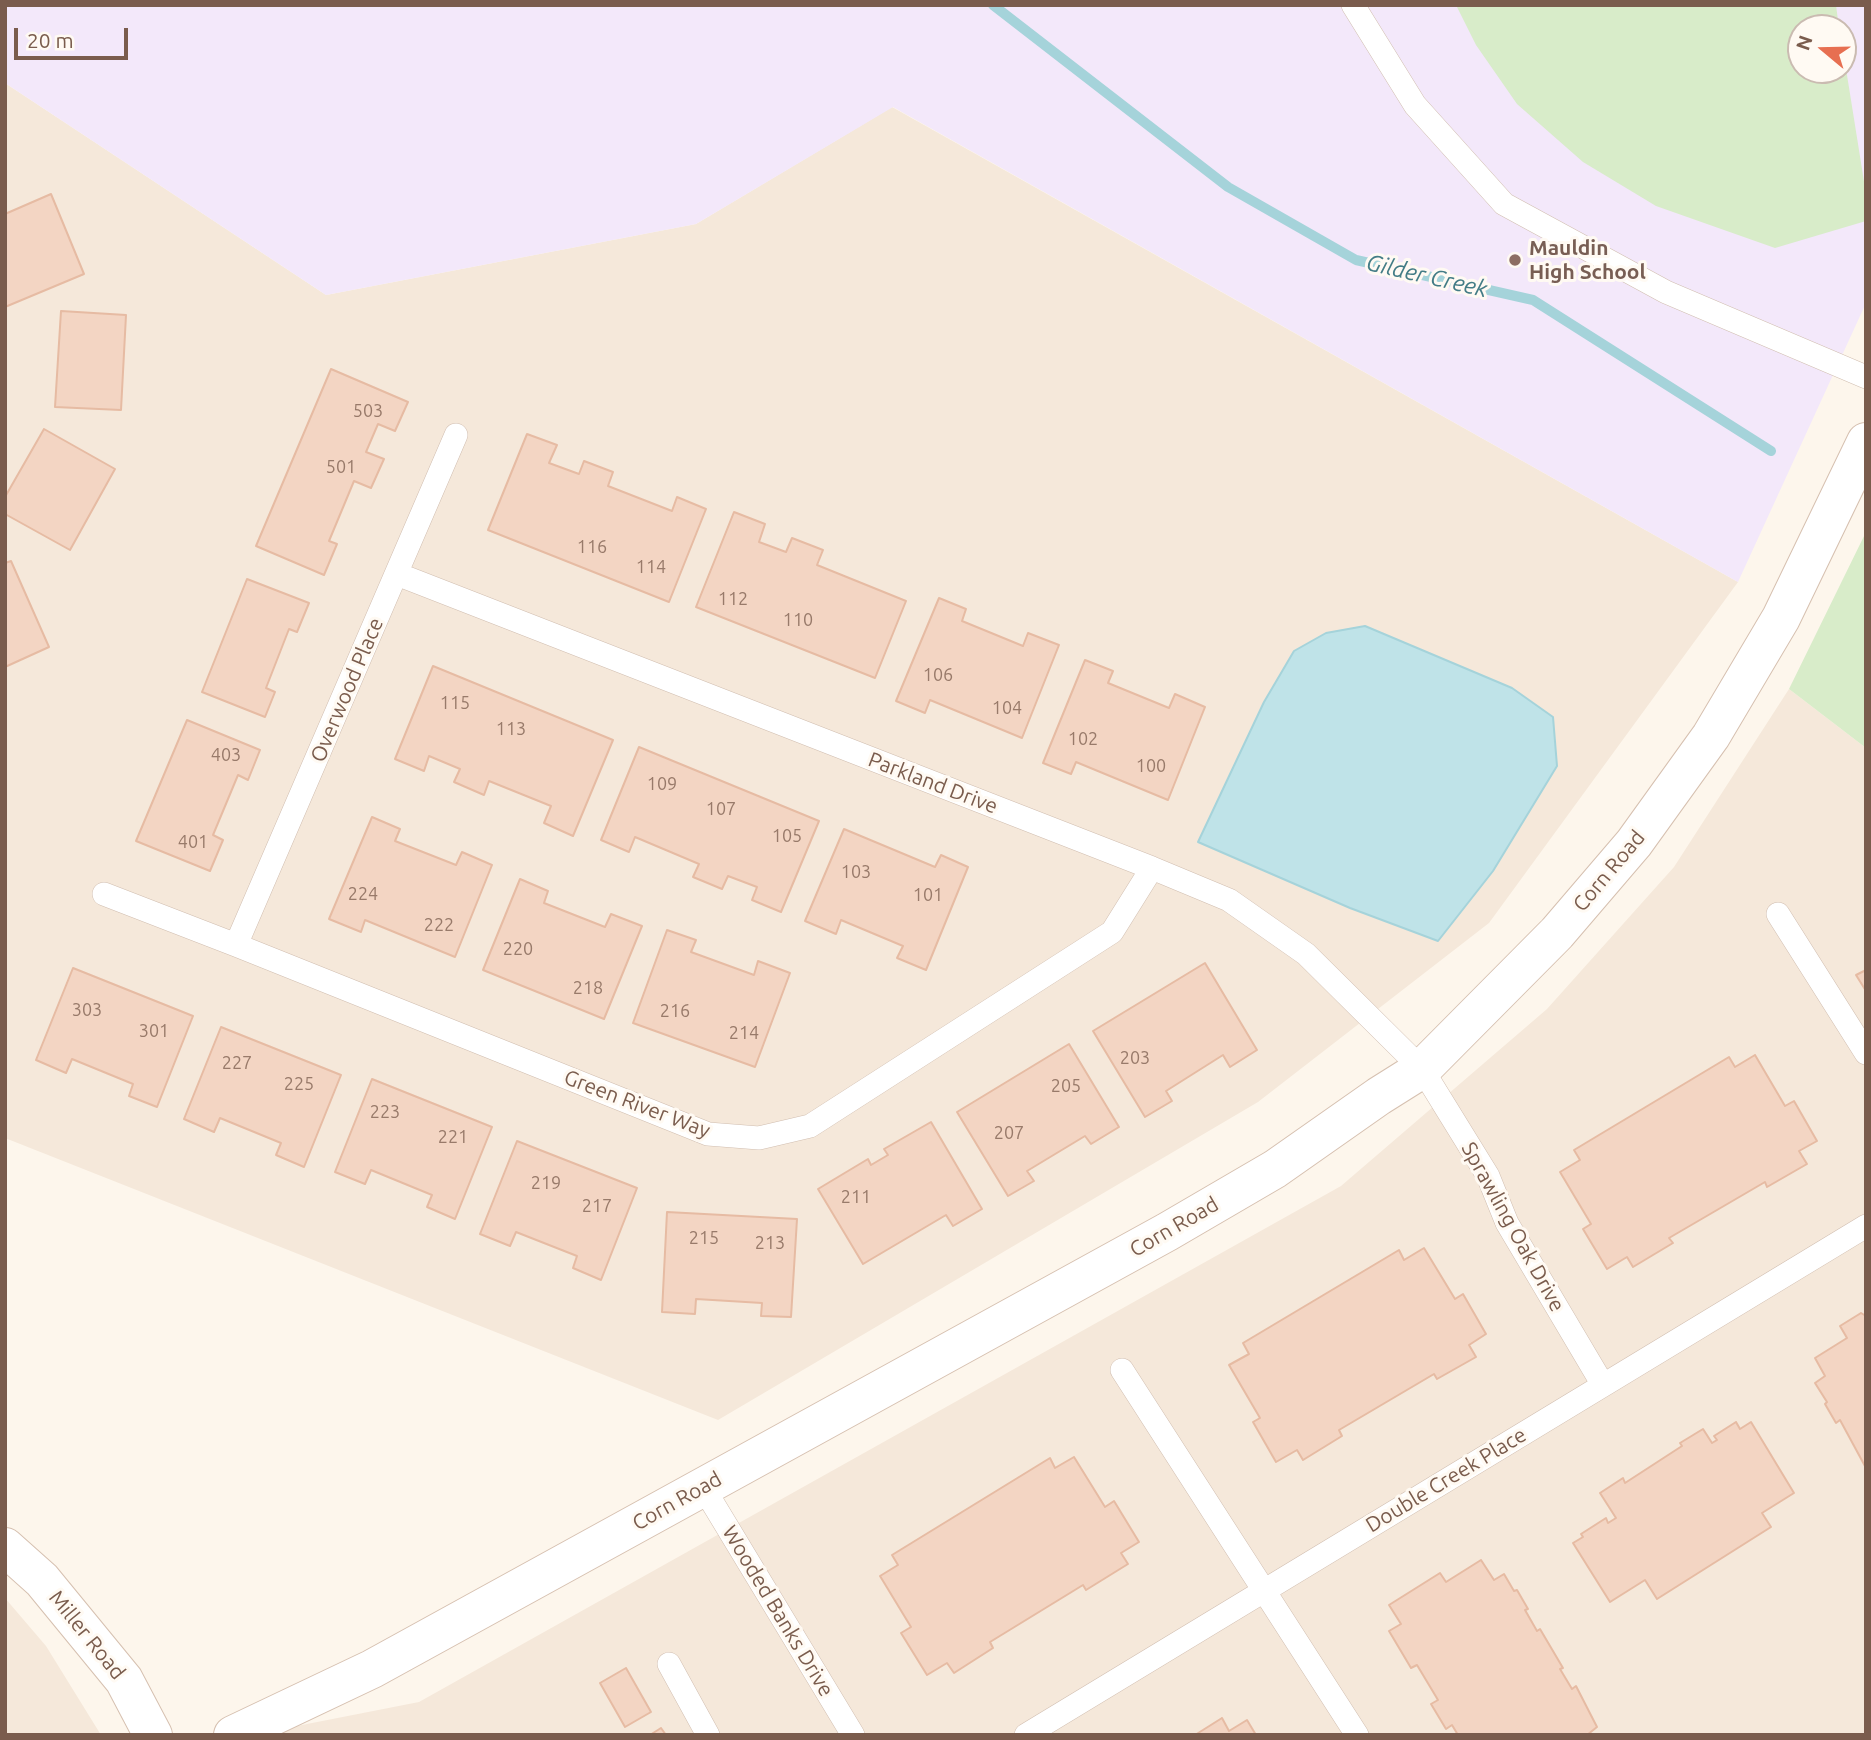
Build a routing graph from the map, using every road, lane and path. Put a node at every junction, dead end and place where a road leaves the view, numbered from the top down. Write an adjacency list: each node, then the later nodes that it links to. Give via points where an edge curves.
1 (1353, 5): 2 (lane, via 1415,105 1504,204 1666,292)
2 (1866, 377)
3 (456, 435): 5 (lane, Overwood Place)
4 (1866, 442): 11 (street, Corn Road, via 1781,618 1703,747 1634,843 1565,923)
5 (397, 574): 6 (lane, Parkland Drive); 9 (lane, Overwood Place)
6 (1152, 868): 9 (lane, Green River Way, via 1112,932 810,1126 759,1138 708,1134); 11 (lane, Parkland Drive, via 1229,900 1306,954)
7 (104, 894): 9 (lane, Green River Way)
8 (1778, 914): 10 (lane)
9 (236, 945)
10 (1866, 1053)
11 (1422, 1069): 14 (lane, Sprawling Oak Drive, via 1488,1176 1507,1223); 15 (street, Corn Road, via 1251,1183)
12 (1866, 1226): 14 (lane, Double Creek Place)
13 (1122, 1370): 17 (lane)
14 (1603, 1385): 17 (lane, Double Creek Place)
15 (703, 1487): 20 (street, Corn Road, via 372,1669); 22 (lane, Wooded Banks Drive)
16 (5, 1548): 19 (street, Miller Road, via 42,1580 124,1679)
17 (1264, 1590): 23 (lane, Double Creek Place); 24 (lane)
18 (669, 1664): 21 (lane)
19 (153, 1735)
20 (233, 1735)
21 (708, 1735)
22 (853, 1735)
23 (1026, 1735)
24 (1357, 1735)

